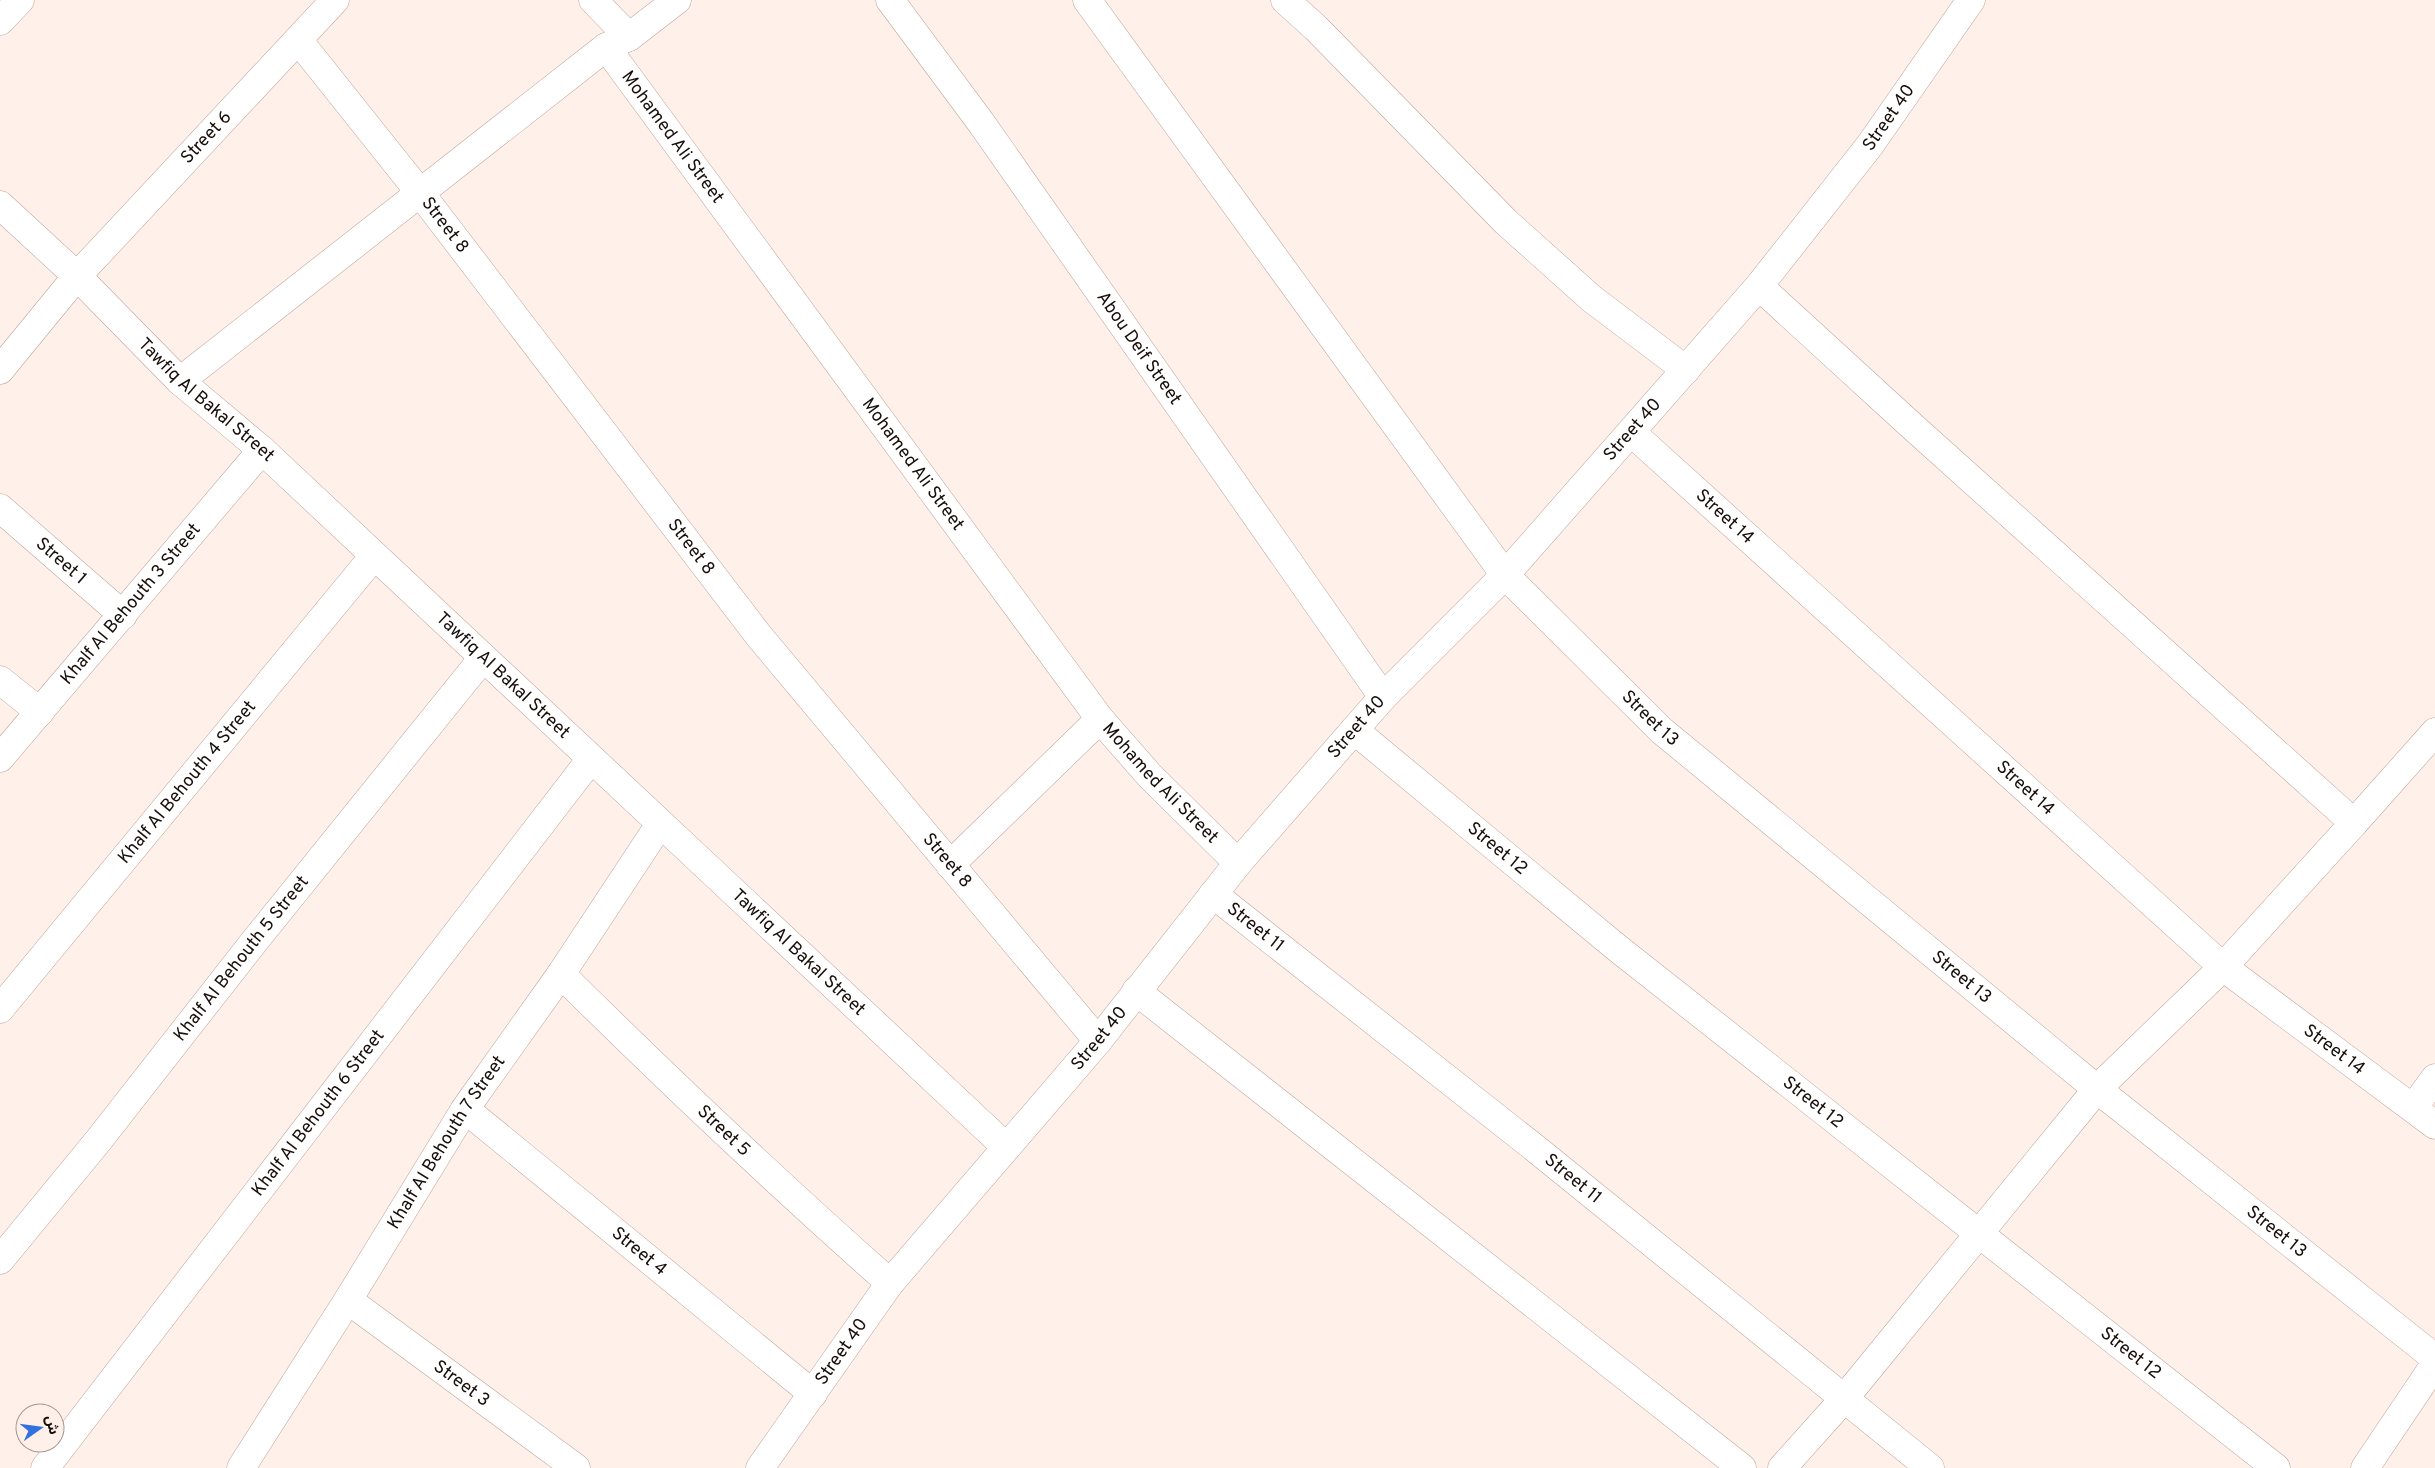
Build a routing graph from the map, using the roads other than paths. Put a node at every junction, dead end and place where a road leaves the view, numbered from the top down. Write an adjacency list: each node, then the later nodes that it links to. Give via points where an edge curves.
1 (20, 0): 9 (street)
2 (335, 0): 10 (street, Street 6)
3 (593, 0): 11 (street, Mohamed Ali Street)
4 (677, 0): 11 (street)
5 (890, 0): 27 (street, Abou Deif Street, via 982,124)
6 (1087, 0): 23 (street, Street 13)
7 (1285, 0): 17 (street, via 1506,222 1592,299)
8 (1971, 0): 15 (street, Street 40, via 1870,145)
9 (0, 21)
10 (299, 41): 12 (street, Street 8); 14 (street, Street 6)
11 (617, 42): 12 (street); 29 (street, Mohamed Ali Street)
12 (421, 194): 18 (street); 37 (street, Street 8, via 759,636)
13 (0, 205): 14 (street, Tawfiq Al Bakal Street)
14 (77, 276): 16 (street, Street 6); 18 (street, Tawfiq Al Bakal Street)
15 (1759, 286): 17 (street, Street 40); 34 (street)
16 (0, 370)
17 (1686, 370): 19 (street, Street 40)
18 (180, 381): 20 (street, Tawfiq Al Bakal Street)
19 (1632, 433): 23 (street, Street 40); 39 (street, Street 14)
20 (262, 450): 22 (street, Tawfiq Al Bakal Street); 24 (street, Khalf Al Behouth 3 Street)
21 (0, 508): 24 (street, Street 1)
22 (374, 556): 25 (street, Tawfiq Al Bakal Street); 42 (street, Khalf Al Behouth 4 Street)
23 (1505, 575): 27 (street, Street 40); 45 (street, Street 13, via 1662,731)
24 (123, 615): 28 (street, Khalf Al Behouth 3 Street)
25 (483, 658): 33 (street, Tawfiq Al Bakal Street); 51 (street, Khalf Al Behouth 5 Street)
26 (0, 680): 28 (street)
27 (1383, 697): 30 (street, Street 40)
28 (40, 712): 32 (street, Khalf Al Behouth 3 Street)
29 (1100, 718): 36 (street, Mohamed Ali Street, via 1150,776); 37 (street)
30 (1354, 730): 36 (street, Street 40); 50 (street, Street 12, via 1616,947)
31 (2435, 732): 34 (street)
32 (0, 758)
33 (591, 759): 35 (street, Tawfiq Al Bakal Street); 58 (street, Khalf Al Behouth 6 Street)
34 (2354, 823): 39 (street)
35 (660, 824): 40 (street, Khalf Al Behouth 7 Street); 49 (street, Tawfiq Al Bakal Street)
36 (1238, 863): 38 (street, Street 40)
37 (950, 866): 43 (street, Street 8)
38 (1213, 894): 41 (street, Street 40); 57 (street, Street 11, via 1536,1149)
39 (2222, 967): 45 (street); 46 (street, Street 14)
40 (561, 974): 47 (street, Khalf Al Behouth 7 Street); 52 (street, Street 5, via 707,1118)
41 (1136, 991): 43 (street, Street 40); 62 (street)
42 (0, 1009)
43 (1098, 1040): 49 (street, Street 40)
44 (2435, 1078): 46 (street)
45 (2097, 1089): 50 (street); 54 (street, Street 13)
46 (2413, 1108): 48 (street, Street 14)
47 (465, 1109): 53 (street, Khalf Al Behouth 7 Street); 56 (street, Street 4)
48 (2435, 1125)
49 (1005, 1146): 52 (street, Street 40)
50 (1979, 1234): 57 (street); 65 (street, Street 12)
51 (0, 1260)
52 (890, 1283): 56 (street, Street 40)
53 (348, 1300): 59 (street, Khalf Al Behouth 7 Street); 60 (street, Street 3)
54 (2435, 1358)
55 (2435, 1364): 66 (street)
56 (813, 1394): 61 (street, Street 40)
57 (1843, 1400): 63 (street); 64 (street, Street 11)
58 (45, 1468)
59 (242, 1468)
60 (576, 1468)
61 (760, 1468)
62 (1742, 1468)
63 (1782, 1468)
64 (1930, 1468)
65 (2276, 1468)
66 (2365, 1468)

